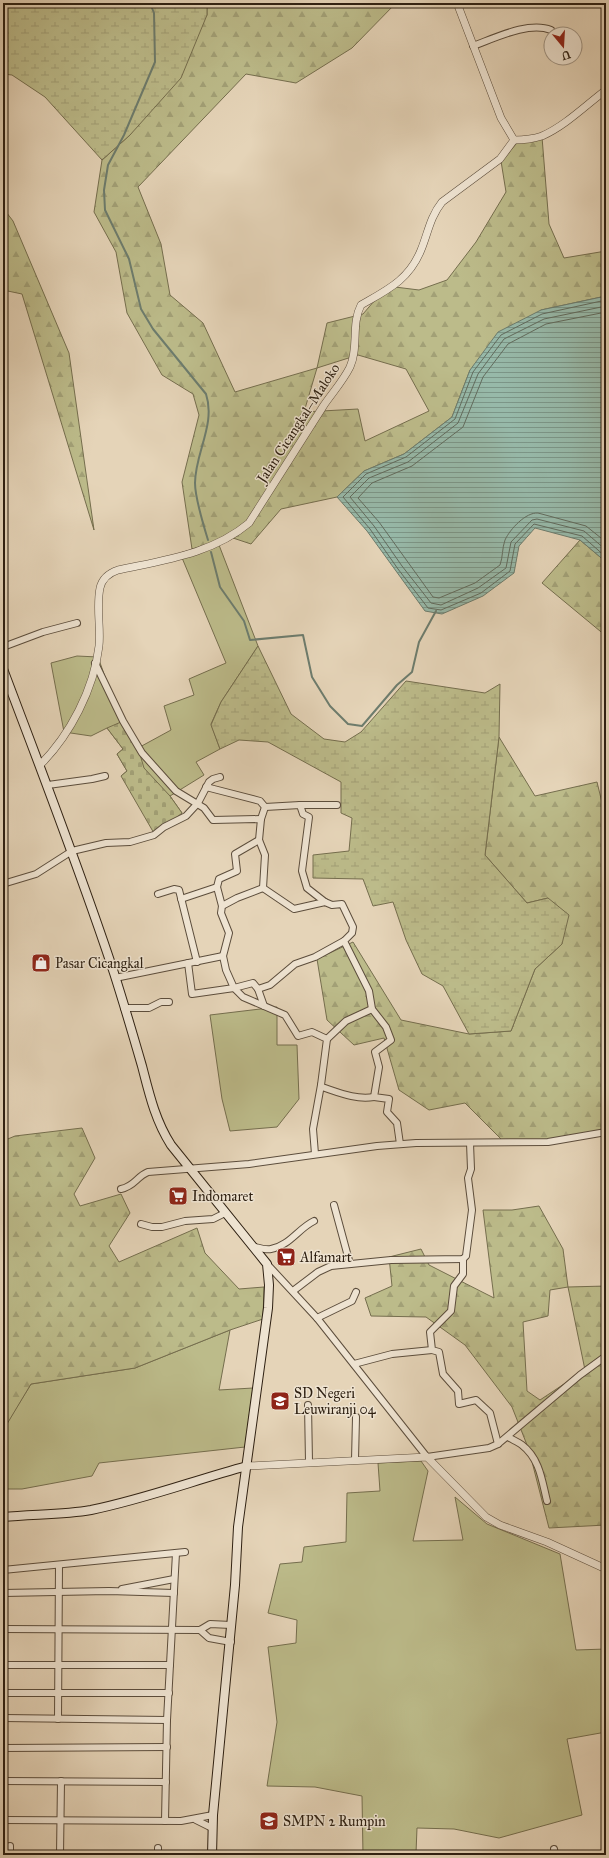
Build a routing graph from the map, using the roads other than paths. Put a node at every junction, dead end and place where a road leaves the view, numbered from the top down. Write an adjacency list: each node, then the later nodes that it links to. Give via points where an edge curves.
1 (457, 3): 3 (street)
2 (543, 28): 3 (street, via 522,29)
3 (473, 46): 5 (street, via 501,118)
4 (606, 90): 5 (street, via 554,129 541,136)
5 (514, 140): 8 (street, Jalan Cicangkal–Maloko, via 500,159 438,206 430,221 421,250 404,278 361,305 356,318 355,349 350,366 249,523 235,534 183,556 118,570 104,578 100,588 99,646)
6 (77, 623): 7 (street)
7 (3, 647)
8 (95, 663): 10 (street, Jalan Cicangkal–Maloko, via 77,716); 15 (street, via 123,721 142,753 176,791)
9 (3, 669): 10 (main road)
10 (40, 765): 13 (main road)
11 (105, 776): 13 (street)
12 (220, 777): 14 (street, via 213,779)
13 (48, 785): 21 (main road)
14 (206, 787): 15 (street); 18 (street, via 260,801)
15 (198, 803): 19 (street, via 213,820); 21 (street, via 186,816 148,838 106,843)
16 (300, 805): 17 (street); 18 (street); 27 (street, via 303,814 309,817 302,871 307,888)
17 (337, 805)
18 (265, 807): 19 (street)
19 (261, 820): 20 (street)
20 (259, 840): 23 (street, via 235,854 237,871 219,879); 24 (street, via 265,855)
21 (72, 851): 22 (street, via 36,874); 33 (main road)
22 (6, 883)
23 (217, 887): 26 (street); 28 (street)
24 (263, 888): 27 (street, via 294,910); 28 (street)
25 (158, 894): 26 (street, via 177,889)
26 (181, 899): 31 (street)
27 (325, 902): 29 (street, via 332,905 342,904 353,927 352,933)
28 (222, 906): 30 (street, via 221,913 229,933)
29 (344, 941): 35 (street, via 295,964 270,985); 39 (street, via 370,991)
30 (223, 956): 31 (street); 34 (street)
31 (197, 962): 32 (street)
32 (188, 963): 33 (street); 34 (street, via 192,994)
33 (115, 978): 38 (main road)
34 (234, 988): 35 (street, via 253,982); 37 (street, via 244,997)
35 (258, 989): 37 (street)
36 (169, 1002): 38 (street, via 161,1002 149,1008)
37 (264, 1006): 40 (street, via 285,1015 298,1036 312,1032)
38 (124, 1008): 47 (main road, via 158,1122 171,1145)
39 (372, 1009): 40 (street, via 346,1021); 42 (street, via 386,1027 391,1040 375,1052 379,1067)
40 (327, 1039): 41 (street)
41 (321, 1085): 42 (street, via 353,1097); 46 (street, via 313,1129)
42 (374, 1097): 45 (street, via 389,1099 387,1112 397,1123)
43 (606, 1132): 44 (street, via 548,1142)
44 (470, 1143): 45 (street); 54 (street, via 471,1169 468,1178 472,1210 466,1256)
45 (400, 1144): 46 (street)
46 (315, 1154): 47 (street, via 249,1164)
47 (190, 1169): 48 (street, via 148,1172 130,1188); 50 (main road)
48 (121, 1189)
49 (334, 1205): 56 (street)
50 (226, 1213): 52 (street, via 213,1219 185,1221 162,1227); 53 (main road)
51 (314, 1222): 53 (street, via 271,1249)
52 (141, 1224)
53 (255, 1248): 55 (main road)
54 (463, 1259): 56 (street, via 391,1260); 60 (street, via 463,1274 454,1286 451,1311 430,1332)
55 (267, 1264): 57 (street); 70 (main road, via 268,1308)
56 (350, 1264): 57 (street, via 331,1266 318,1272)
57 (293, 1291): 59 (street)
58 (356, 1292): 59 (street, via 352,1301)
59 (317, 1318): 62 (street)
60 (432, 1350): 62 (street, via 392,1354); 66 (street, via 439,1352 443,1374 458,1391 460,1404 476,1400 490,1413)
61 (606, 1356): 65 (street)
62 (354, 1364): 67 (street)
63 (308, 1404): 69 (street)
64 (356, 1417): 68 (street)
65 (508, 1437): 66 (street); 71 (street, via 522,1445 534,1457)
66 (498, 1444): 67 (street, via 489,1448)
67 (427, 1457): 68 (street); 76 (street, via 486,1517)
68 (355, 1460): 69 (street)
69 (309, 1462): 70 (street)
70 (247, 1466): 72 (main road, via 201,1478 141,1499 89,1510); 83 (main road, via 238,1527)
71 (547, 1502)
72 (3, 1517)
73 (185, 1552): 74 (street)
74 (176, 1553): 75 (street); 78 (street)
75 (59, 1565): 77 (street); 81 (street)
76 (606, 1569)
77 (3, 1570)
78 (174, 1579): 79 (street); 82 (street)
79 (109, 1591): 81 (street); 82 (street)
80 (3, 1593): 81 (street)
81 (60, 1593): 85 (street)
82 (174, 1593): 86 (street)
83 (231, 1625): 87 (street, via 210,1624); 88 (main road)
84 (3, 1629): 85 (street)
85 (59, 1629): 86 (street); 90 (street)
86 (172, 1630): 87 (street); 91 (street)
87 (200, 1630): 88 (street, via 209,1638)
88 (231, 1642): 103 (main road)
89 (3, 1665): 90 (street)
90 (59, 1665): 91 (street); 93 (street)
91 (170, 1665): 94 (street)
92 (3, 1693): 93 (street)
93 (58, 1693): 94 (street); 96 (street)
94 (169, 1693): 97 (street)
95 (3, 1718): 96 (street)
96 (58, 1719): 97 (street)
97 (167, 1720): 98 (street)
98 (167, 1747): 99 (street); 102 (street)
99 (3, 1748)
100 (61, 1781): 101 (street); 102 (street); 105 (street)
101 (3, 1782)
102 (166, 1782): 107 (street)
103 (213, 1815): 106 (street); 108 (main road)
104 (3, 1820): 105 (street)
105 (60, 1820): 107 (street); 112 (street)
106 (196, 1820): 107 (street); 108 (street)
107 (165, 1821)
108 (212, 1828): 110 (main road)
109 (10, 1846): 111 (street)
110 (212, 1854): 113 (street)
111 (10, 1855)
112 (60, 1855)
113 (221, 1855)

